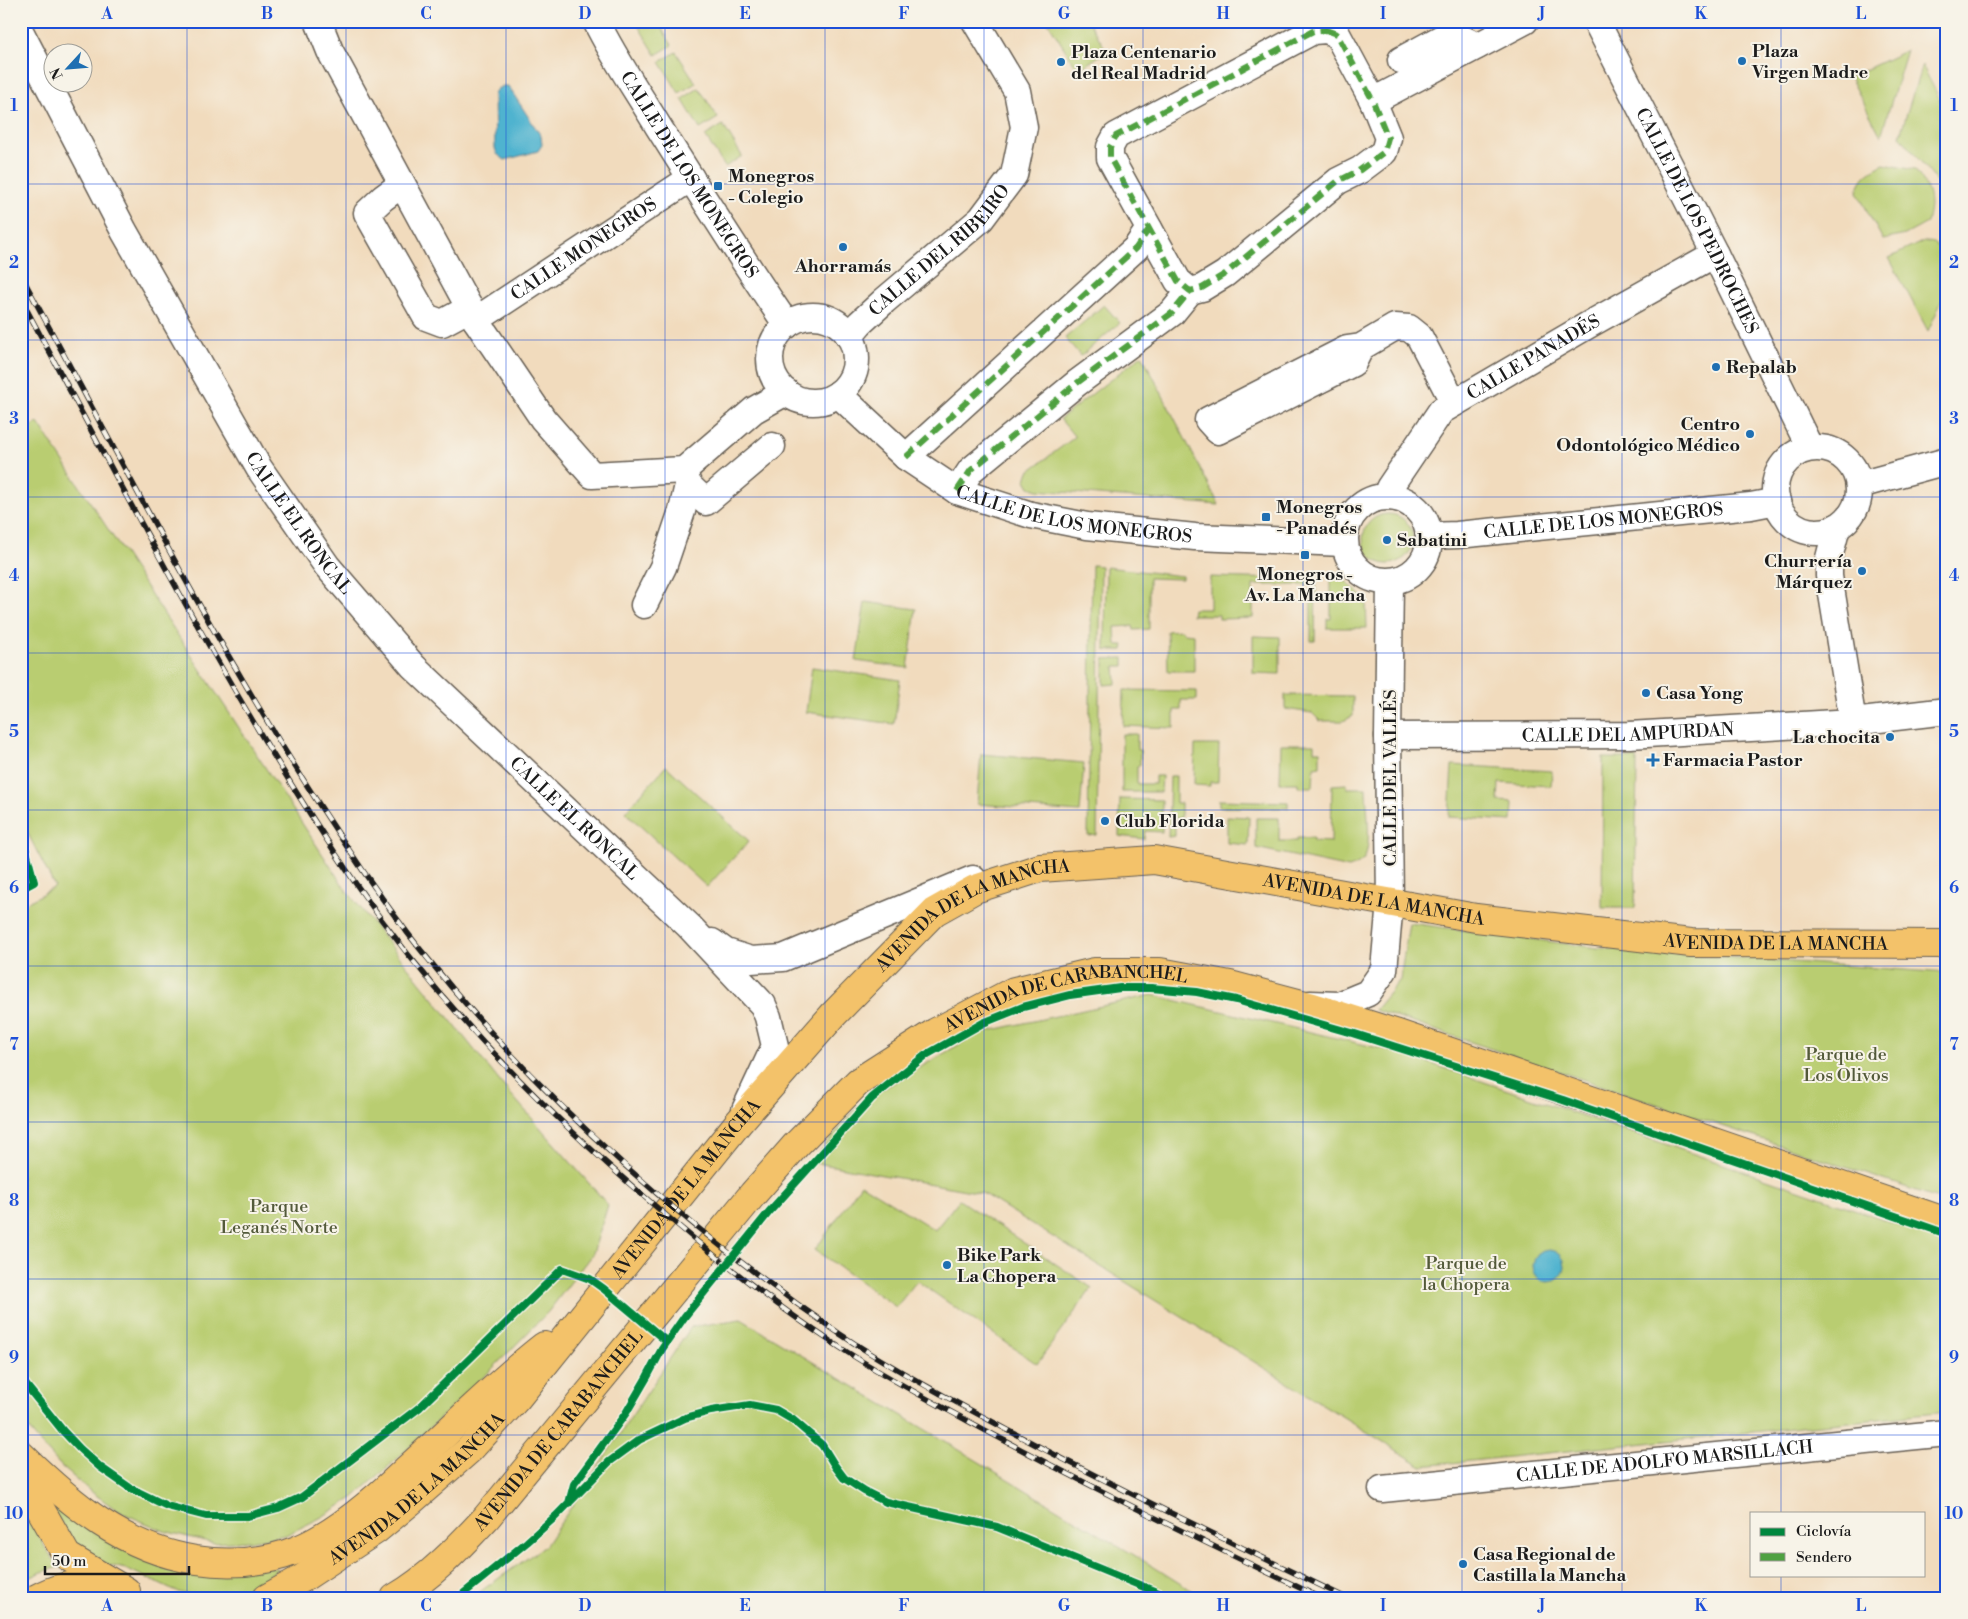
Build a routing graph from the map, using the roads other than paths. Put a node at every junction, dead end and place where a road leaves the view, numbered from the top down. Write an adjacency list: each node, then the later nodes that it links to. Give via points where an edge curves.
1 (318, 21): 11 (street, via 330,51)
2 (596, 21): 10 (street, CALLE DE LOS MONEGROS, via 608,46)
3 (975, 21): 17 (street, CALLE DEL RIBEIRO, via 1017,91 1024,127 1014,175 981,220 878,306)
4 (1525, 21): 7 (street)
5 (1596, 21): 13 (street, CALLE DE LOS PEDROCHES)
6 (21, 33): 42 (street, CALLE EL RONCAL, via 124,231 259,468 328,566 420,672)
7 (1476, 46): 8 (street, via 1451,34); 9 (street)
8 (1401, 60)
9 (1373, 101): 12 (street, via 1337,34 1326,30 1314,31 1116,136 1110,147 1110,158); 14 (street, via 1388,138 1384,152 1338,181 1225,274 1202,288)
10 (691, 178): 15 (street, CALLE MONEGROS); 16 (street, CALLE DE LOS MONEGROS)
11 (402, 184): 15 (street); 15 (street, CALLE MONEGROS, via 367,213 426,317 442,323)
12 (1149, 229): 14 (street, via 1178,281); 24 (street, via 1136,248)
13 (1715, 254): 21 (street, CALLE PANADÉS); 23 (street, CALLE DE LOS PEDROCHES)
14 (1190, 291): 28 (street, via 1172,313 1077,383 971,470)
15 (473, 314): 26 (street, via 543,419 592,475)
16 (787, 325): 17 (street, via 799,318 816,316 840,325); 19 (street, via 774,342 771,363 776,380)
17 (849, 336): 20 (street, via 854,348 855,368 847,385)
18 (1361, 347): 18 (street, via 1353,363 1218,431 1208,420 1347,349); 21 (street, via 1395,327 1409,328 1419,336)
19 (786, 392): 20 (street, via 812,402); 26 (street, via 754,410)
20 (838, 394): 24 (street, CALLE DE LOS MONEGROS)
21 (1454, 404): 29 (street, CALLE PANADÉS, via 1441,411 1389,488)
22 (772, 446): 26 (street, via 706,502)
23 (1810, 448): 27 (street, via 1836,452 1855,471); 30 (street, via 1796,453 1778,474 1775,487)
24 (906, 457): 28 (street, CALLE DE LOS MONEGROS)
25 (1947, 461): 27 (street)
26 (686, 478): 35 (street, via 682,511 663,567)
27 (1859, 485): 31 (street, via 1857,504 1852,514)
28 (957, 492): 33 (street, CALLE DE LOS MONEGROS, via 1031,515 1087,526 1195,537)
29 (1389, 497): 32 (street, via 1404,500 1416,509 1425,521); 33 (street, via 1374,498 1351,515 1345,528)
30 (1777, 501): 31 (street, via 1788,520 1806,530 1817,532); 32 (street, CALLE DE LOS MONEGROS)
31 (1837, 527): 38 (street, via 1829,558 1829,576)
32 (1429, 536): 34 (street, via 1427,552 1419,567 1406,578)
33 (1344, 543): 34 (street, via 1348,556 1360,572 1377,581)
34 (1390, 582): 39 (street, CALLE DEL VALLÉS)
35 (644, 605)
36 (1947, 705): 38 (street, CALLE DEL AMPURDAN)
37 (1947, 711): 38 (street, CALLE DEL AMPURDAN)
38 (1860, 721): 39 (street, CALLE DEL AMPURDAN, via 1630,734)
39 (1388, 736): 41 (street, CALLE DEL VALLÉS)
40 (1040, 868): 41 (main road, AVENIDA DE LA MANCHA, via 1154,860); 42 (street, CALLE EL RONCAL, via 974,879 783,958 751,960 726,952); 45 (main road, AVENIDA DE LA MANCHA, via 975,889 934,912 834,1014)
41 (1390, 902): 43 (main road, AVENIDA DE LA MANCHA, via 1476,918 1691,943); 44 (street, CALLE DEL VALLÉS, via 1384,970 1368,993 1339,1005)
42 (689, 926): 45 (street, CALLE EL RONCAL, via 763,1005 768,1017 775,1046)
43 (1947, 944)
44 (1304, 1004): 46 (main road, AVENIDA DE CARABANCHEL); 55 (main road, AVENIDA DE CARABANCHEL, via 1160,972 1094,972 1014,991 936,1032 858,1082 753,1194 486,1518 444,1561)
45 (739, 1122): 47 (main road, AVENIDA DE LA MANCHA)
46 (1947, 1222)
47 (584, 1314): 49 (main road, via 530,1356 387,1489 323,1536 298,1550 270,1558 242,1563 215,1562 154,1550 95,1519); 54 (main road, AVENIDA DE LA MANCHA, via 512,1404 469,1450 376,1530)
48 (1947, 1433): 51 (street, CALLE DE ADOLFO MARSILLACH)
49 (21, 1455)
50 (21, 1476): 52 (main road, via 67,1556)
51 (1382, 1489)
52 (133, 1594): 53 (main road, via 107,1585 87,1583 68,1585)
53 (37, 1598)
54 (267, 1598)
55 (395, 1598)

